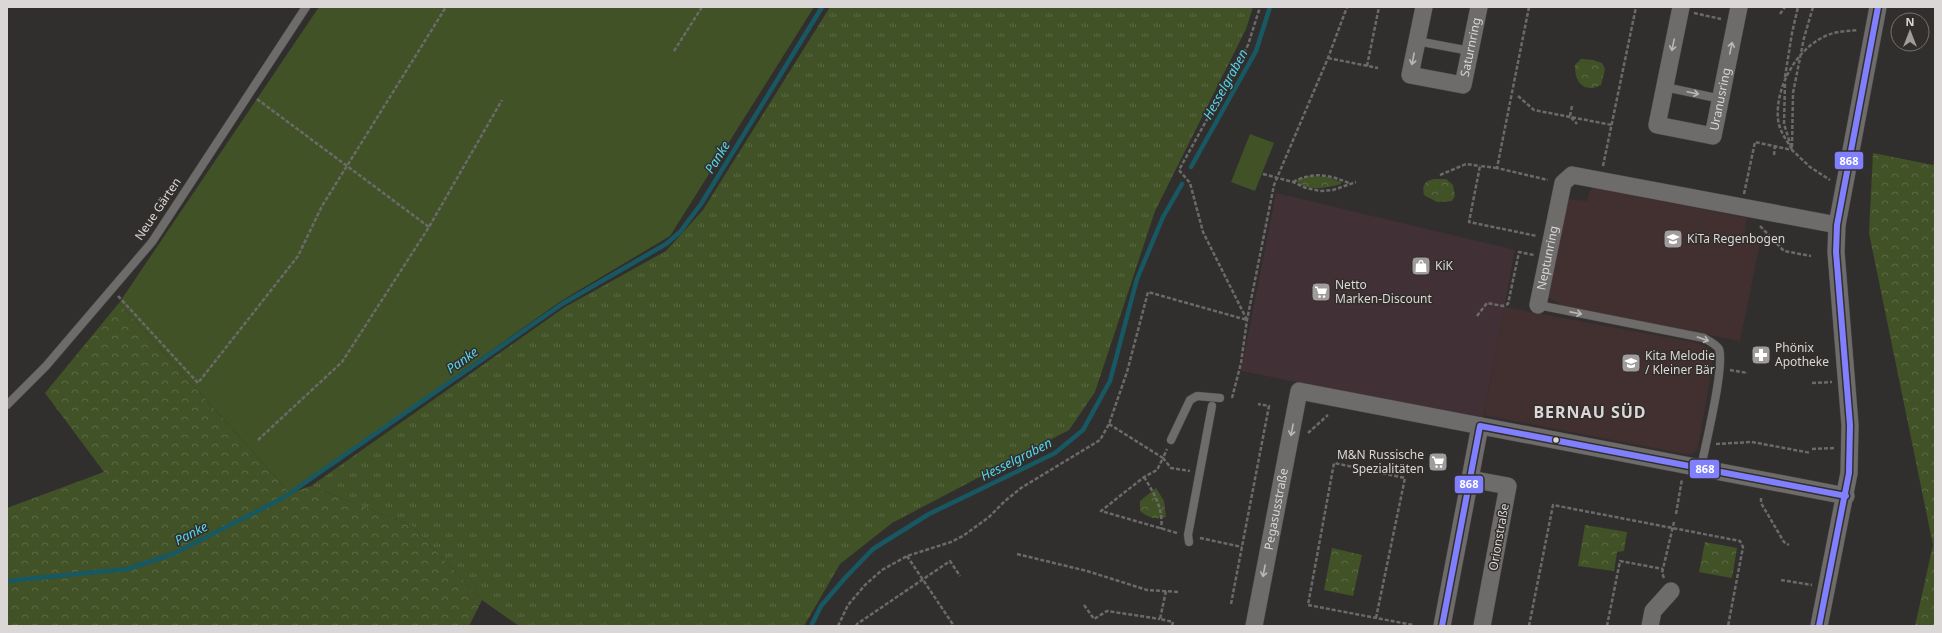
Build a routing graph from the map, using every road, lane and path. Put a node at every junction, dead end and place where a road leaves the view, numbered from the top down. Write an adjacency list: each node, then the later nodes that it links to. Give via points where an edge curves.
1 (306, 7): 28 (lane, Neue Gärten)
2 (446, 7): 39 (path)
3 (702, 7): 21 (path)
4 (1260, 7): 60 (path, via 1248,45 1179,170 1190,183 1203,232)
5 (1347, 7): 23 (path)
6 (1379, 7): 24 (path)
7 (1424, 7): 19 (street, Saturnring)
8 (1479, 7): 20 (street, Saturnring)
9 (1529, 7): 41 (path)
10 (1636, 7): 35 (path)
11 (1786, 7): 17 (path)
12 (1798, 7): 26 (path)
13 (1813, 7): 22 (path)
14 (1878, 7): 52 (street)
15 (1681, 9): 16 (path); 27 (street, Uranusring, one-way to 27)
16 (1738, 14): 30 (street, Uranusring, one-way to 16)
17 (1780, 14)
18 (1864, 30): 22 (path, via 1828,35 1809,45)
19 (1417, 41): 20 (lane); 20 (street, Saturnring, one-way to 20, via 1410,75 1440,81 1463,85)
20 (1470, 51)
21 (674, 52)
22 (1801, 53): 26 (path); 37 (path, via 1793,93)
23 (1328, 58): 24 (path); 44 (path)
24 (1367, 66): 25 (path)
25 (1378, 68)
26 (1785, 78): 37 (path, via 1784,124); 37 (path, via 1778,101 1778,120 1783,136)
27 (1665, 87): 30 (lane, one-way to 30); 30 (street, Uranusring, via 1657,125 1713,136)
28 (249, 93): 39 (path); 57 (lane, Neue Gärten, via 152,242)
29 (1518, 96): 33 (path, via 1534,110)
30 (1721, 99)
31 (502, 100): 53 (path)
32 (1572, 106): 33 (path)
33 (1570, 116): 34 (path); 35 (path)
34 (1576, 124)
35 (1612, 125): 45 (path)
36 (1775, 146): 37 (path); 38 (path); 51 (path, via 1755,142)
37 (1792, 150): 48 (path, via 1810,167)
38 (1774, 155)
39 (347, 165): 53 (path); 57 (path, via 322,206 298,256 198,383)
40 (1480, 166): 41 (path); 43 (path, via 1466,164); 54 (path, via 1468,222)
41 (1497, 168): 50 (path)
42 (1263, 174): 44 (path)
43 (1440, 175)
44 (1276, 178): 46 (path); 60 (path, via 1265,221)
45 (1600, 180): 50 (street, via 1572,175); 51 (street)
46 (1293, 182): 49 (path, via 1320,191); 49 (path, via 1303,176 1322,174)
47 (1356, 182): 49 (path)
48 (1836, 182)
49 (1351, 184)
50 (1563, 184): 54 (street, Neptunring)
51 (1741, 208): 52 (street); 55 (path, via 1784,251)
52 (1837, 225): 63 (street, via 1836,252)
53 (429, 227): 74 (path, via 342,362)
54 (1551, 239): 56 (street, Neptunring)
55 (1811, 256)
56 (1548, 257): 58 (street, Neptunring); 59 (path, via 1519,252 1508,304 1503,306 1487,303)
57 (113, 290): 68 (lane, Neue Gärten)
58 (1538, 305): 61 (lane, Neptunring, one-way to 61, via 1704,338 1718,349)
59 (1477, 316)
60 (1247, 320): 66 (path, via 1241,363); 71 (path, via 1148,292 1127,372)
61 (1719, 369): 62 (path); 76 (lane, Neptunring)
62 (1748, 372)
63 (1846, 380): 64 (path); 77 (street)
64 (1812, 383)
65 (1220, 398): 75 (lane, via 1197,396 1190,400)
66 (1232, 400)
67 (1258, 404): 93 (path, via 1269,406)
68 (7, 406)
69 (1212, 406): 82 (lane)
70 (1328, 415): 73 (path)
71 (1109, 424): 80 (path); 95 (path, via 1100,440 1022,488 963,536)
72 (1480, 426): 81 (street); 84 (street); 114 (street, Pegasusstraße, one-way to 114, via 1299,391)
73 (1306, 434)
74 (258, 440)
75 (1171, 440): 80 (path)
76 (1706, 445): 79 (path, via 1752,442); 81 (lane, Neptunring)
77 (1850, 448): 78 (path); 85 (street)
78 (1812, 449)
79 (1811, 453)
80 (1163, 458): 82 (path, via 1171,468); 83 (path, via 1157,470)
81 (1693, 467): 85 (street); 87 (path)
82 (1200, 473): 91 (lane)
83 (1144, 477): 90 (path, via 1160,510); 90 (path, via 1101,511)
84 (1470, 479): 115 (street); 116 (street, Orionstraße, via 1508,486)
85 (1846, 496): 101 (street)
86 (1761, 498): 92 (path, via 1761,503 1784,542)
87 (1676, 514)
88 (1674, 522): 89 (path)
89 (1672, 527): 96 (path); 117 (path, via 1553,505); 120 (path, via 1740,541 1744,547)
90 (1161, 529): 91 (path)
91 (1188, 539): 93 (path)
92 (1789, 545)
93 (1242, 547): 105 (path)
94 (1017, 554): 102 (path, via 1147,590)
95 (908, 556): 99 (path); 110 (path, via 882,570 865,585 848,605)
96 (1663, 569): 97 (path); 118 (path, via 1620,561)
97 (1662, 573)
98 (960, 576): 99 (path, via 950,561)
99 (922, 580): 111 (path); 112 (path)
100 (1781, 580): 101 (path)
101 (1826, 587): 121 (street)
102 (1166, 591): 104 (path); 108 (path)
103 (1671, 591): 119 (street, via 1653,611)
104 (1179, 592)
105 (1231, 604)
106 (1084, 605): 108 (path, via 1094,619 1107,611)
107 (1376, 618): 107 (path, via 1405,478 1334,463 1308,605); 109 (path)
108 (1160, 619): 113 (path, via 1173,622)
109 (1413, 625)
110 (838, 626)
111 (856, 626)
112 (954, 626)
113 (1172, 626)
114 (1254, 626)
115 (1442, 626)
116 (1482, 626)
117 (1529, 626)
118 (1607, 626)
119 (1650, 626)
120 (1728, 626)
121 (1819, 626)

